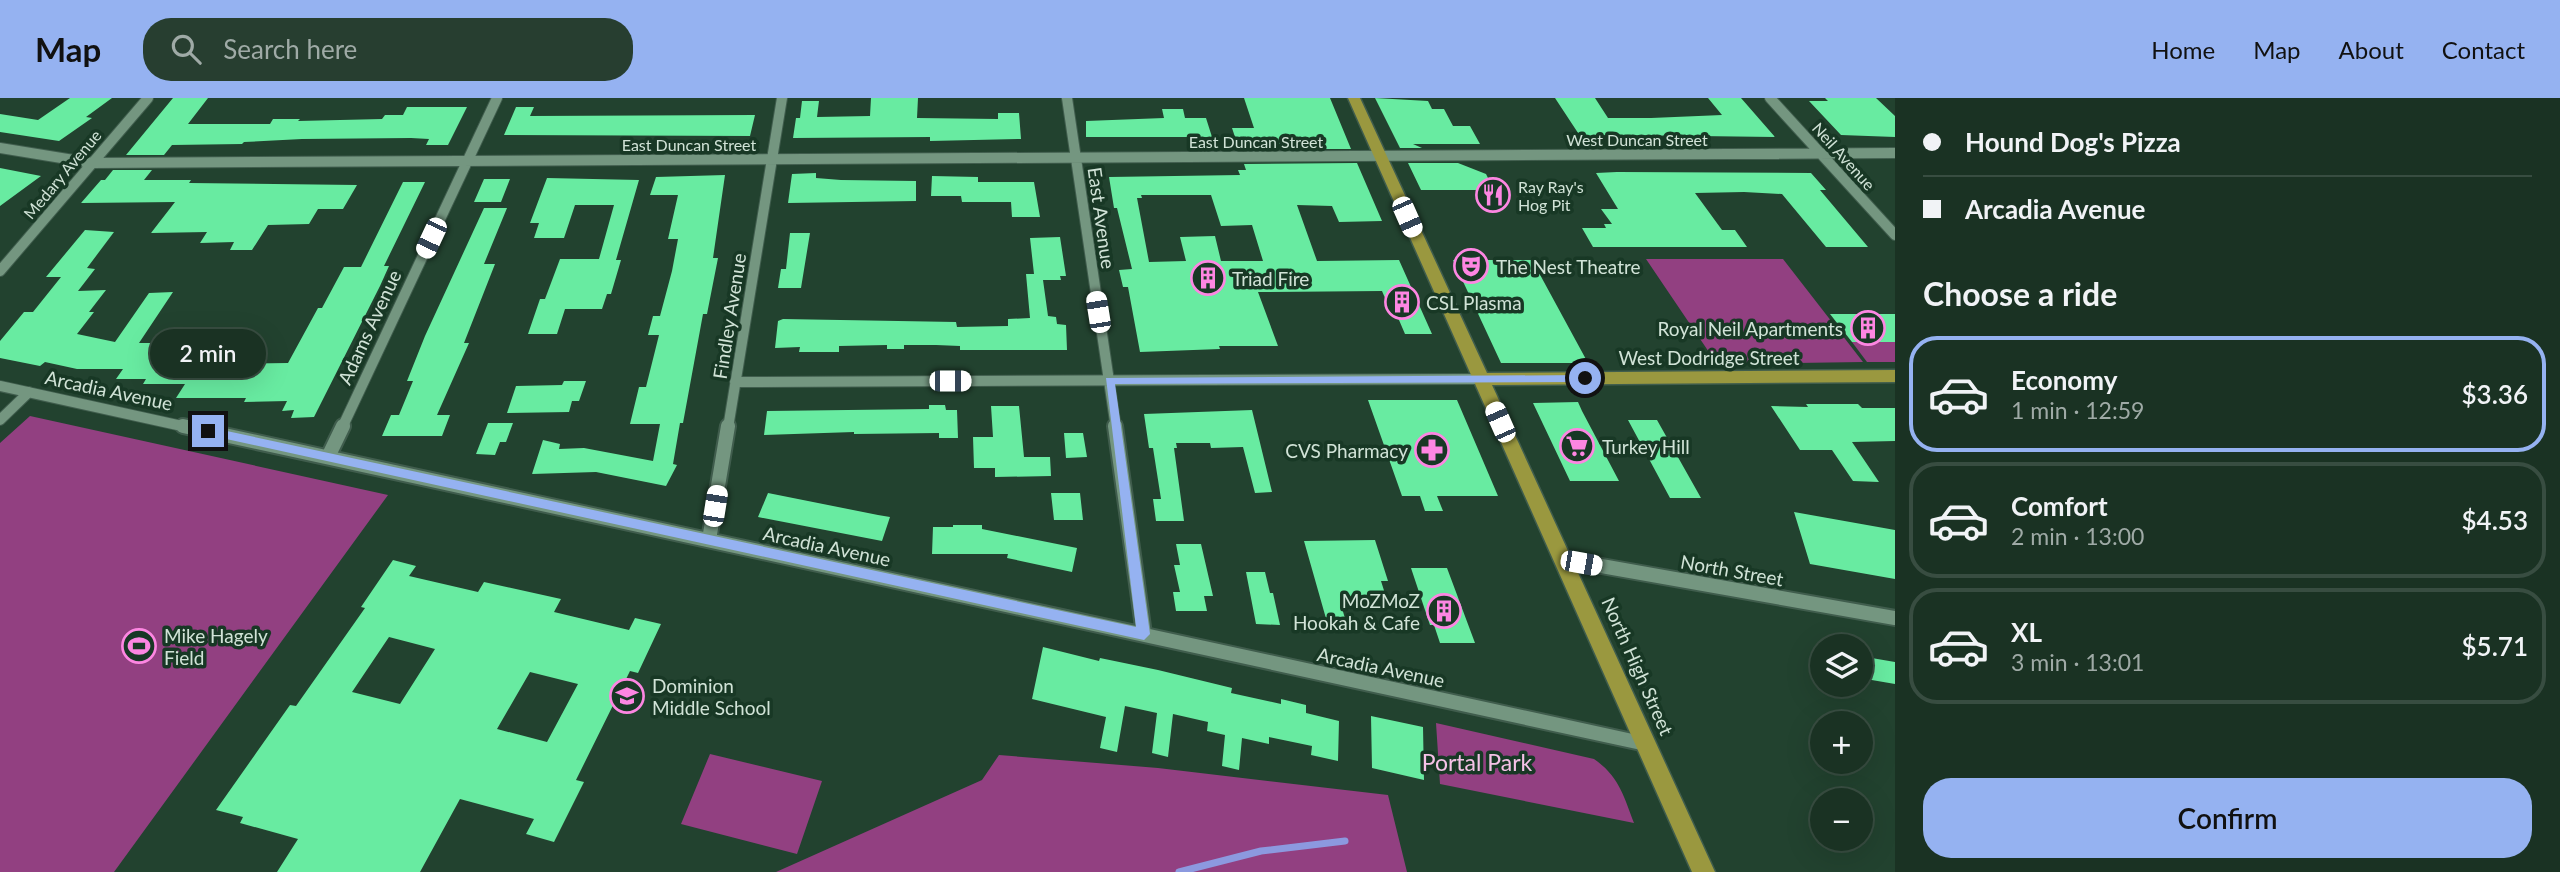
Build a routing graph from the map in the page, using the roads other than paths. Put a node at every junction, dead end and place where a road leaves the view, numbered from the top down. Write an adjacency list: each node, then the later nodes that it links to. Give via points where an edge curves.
1 (148, 98): 14 (street, Medary Avenue)
2 (497, 98): 13 (street, Adams Avenue)
3 (782, 98): 12 (street, Findley Avenue)
4 (1067, 98): 11 (street, East Avenue)
5 (1354, 98): 10 (main road, North High Street)
6 (1770, 98): 8 (street, Neil Avenue)
7 (0, 148): 14 (street, East Duncan Street)
8 (1821, 153): 9 (street, West Duncan Street); 10 (street, West Duncan Street); 15 (street, Neil Avenue)
9 (1895, 153)
10 (1380, 156): 11 (street, East Duncan Street); 18 (main road, North High Street)
11 (1075, 158): 12 (street, East Duncan Street); 19 (street, East Avenue)
12 (773, 159): 13 (street, East Duncan Street); 20 (street, Findley Avenue)
13 (467, 161): 14 (street, East Duncan Street); 24 (street, Adams Avenue)
14 (92, 163): 16 (street, Medary Avenue)
15 (1895, 236)
16 (0, 271)
17 (1895, 376): 18 (main road, West Dodridge Street)
18 (1481, 379): 19 (street); 26 (main road, North High Street)
19 (1109, 380): 20 (street); 28 (street, East Avenue)
20 (735, 382): 25 (street, Findley Avenue)
21 (0, 386): 22 (street, Arcadia Avenue)
22 (29, 392): 23 (street); 24 (street, Arcadia Avenue)
23 (0, 420)
24 (328, 457): 25 (street, Arcadia Avenue)
25 (709, 540): 28 (street, Arcadia Avenue)
26 (1562, 559): 27 (street, North Street); 29 (main road, North High Street)
27 (1895, 618)
28 (1144, 634): 29 (street, Arcadia Avenue)
29 (1646, 744): 30 (main road, North High Street)
30 (1704, 872)

